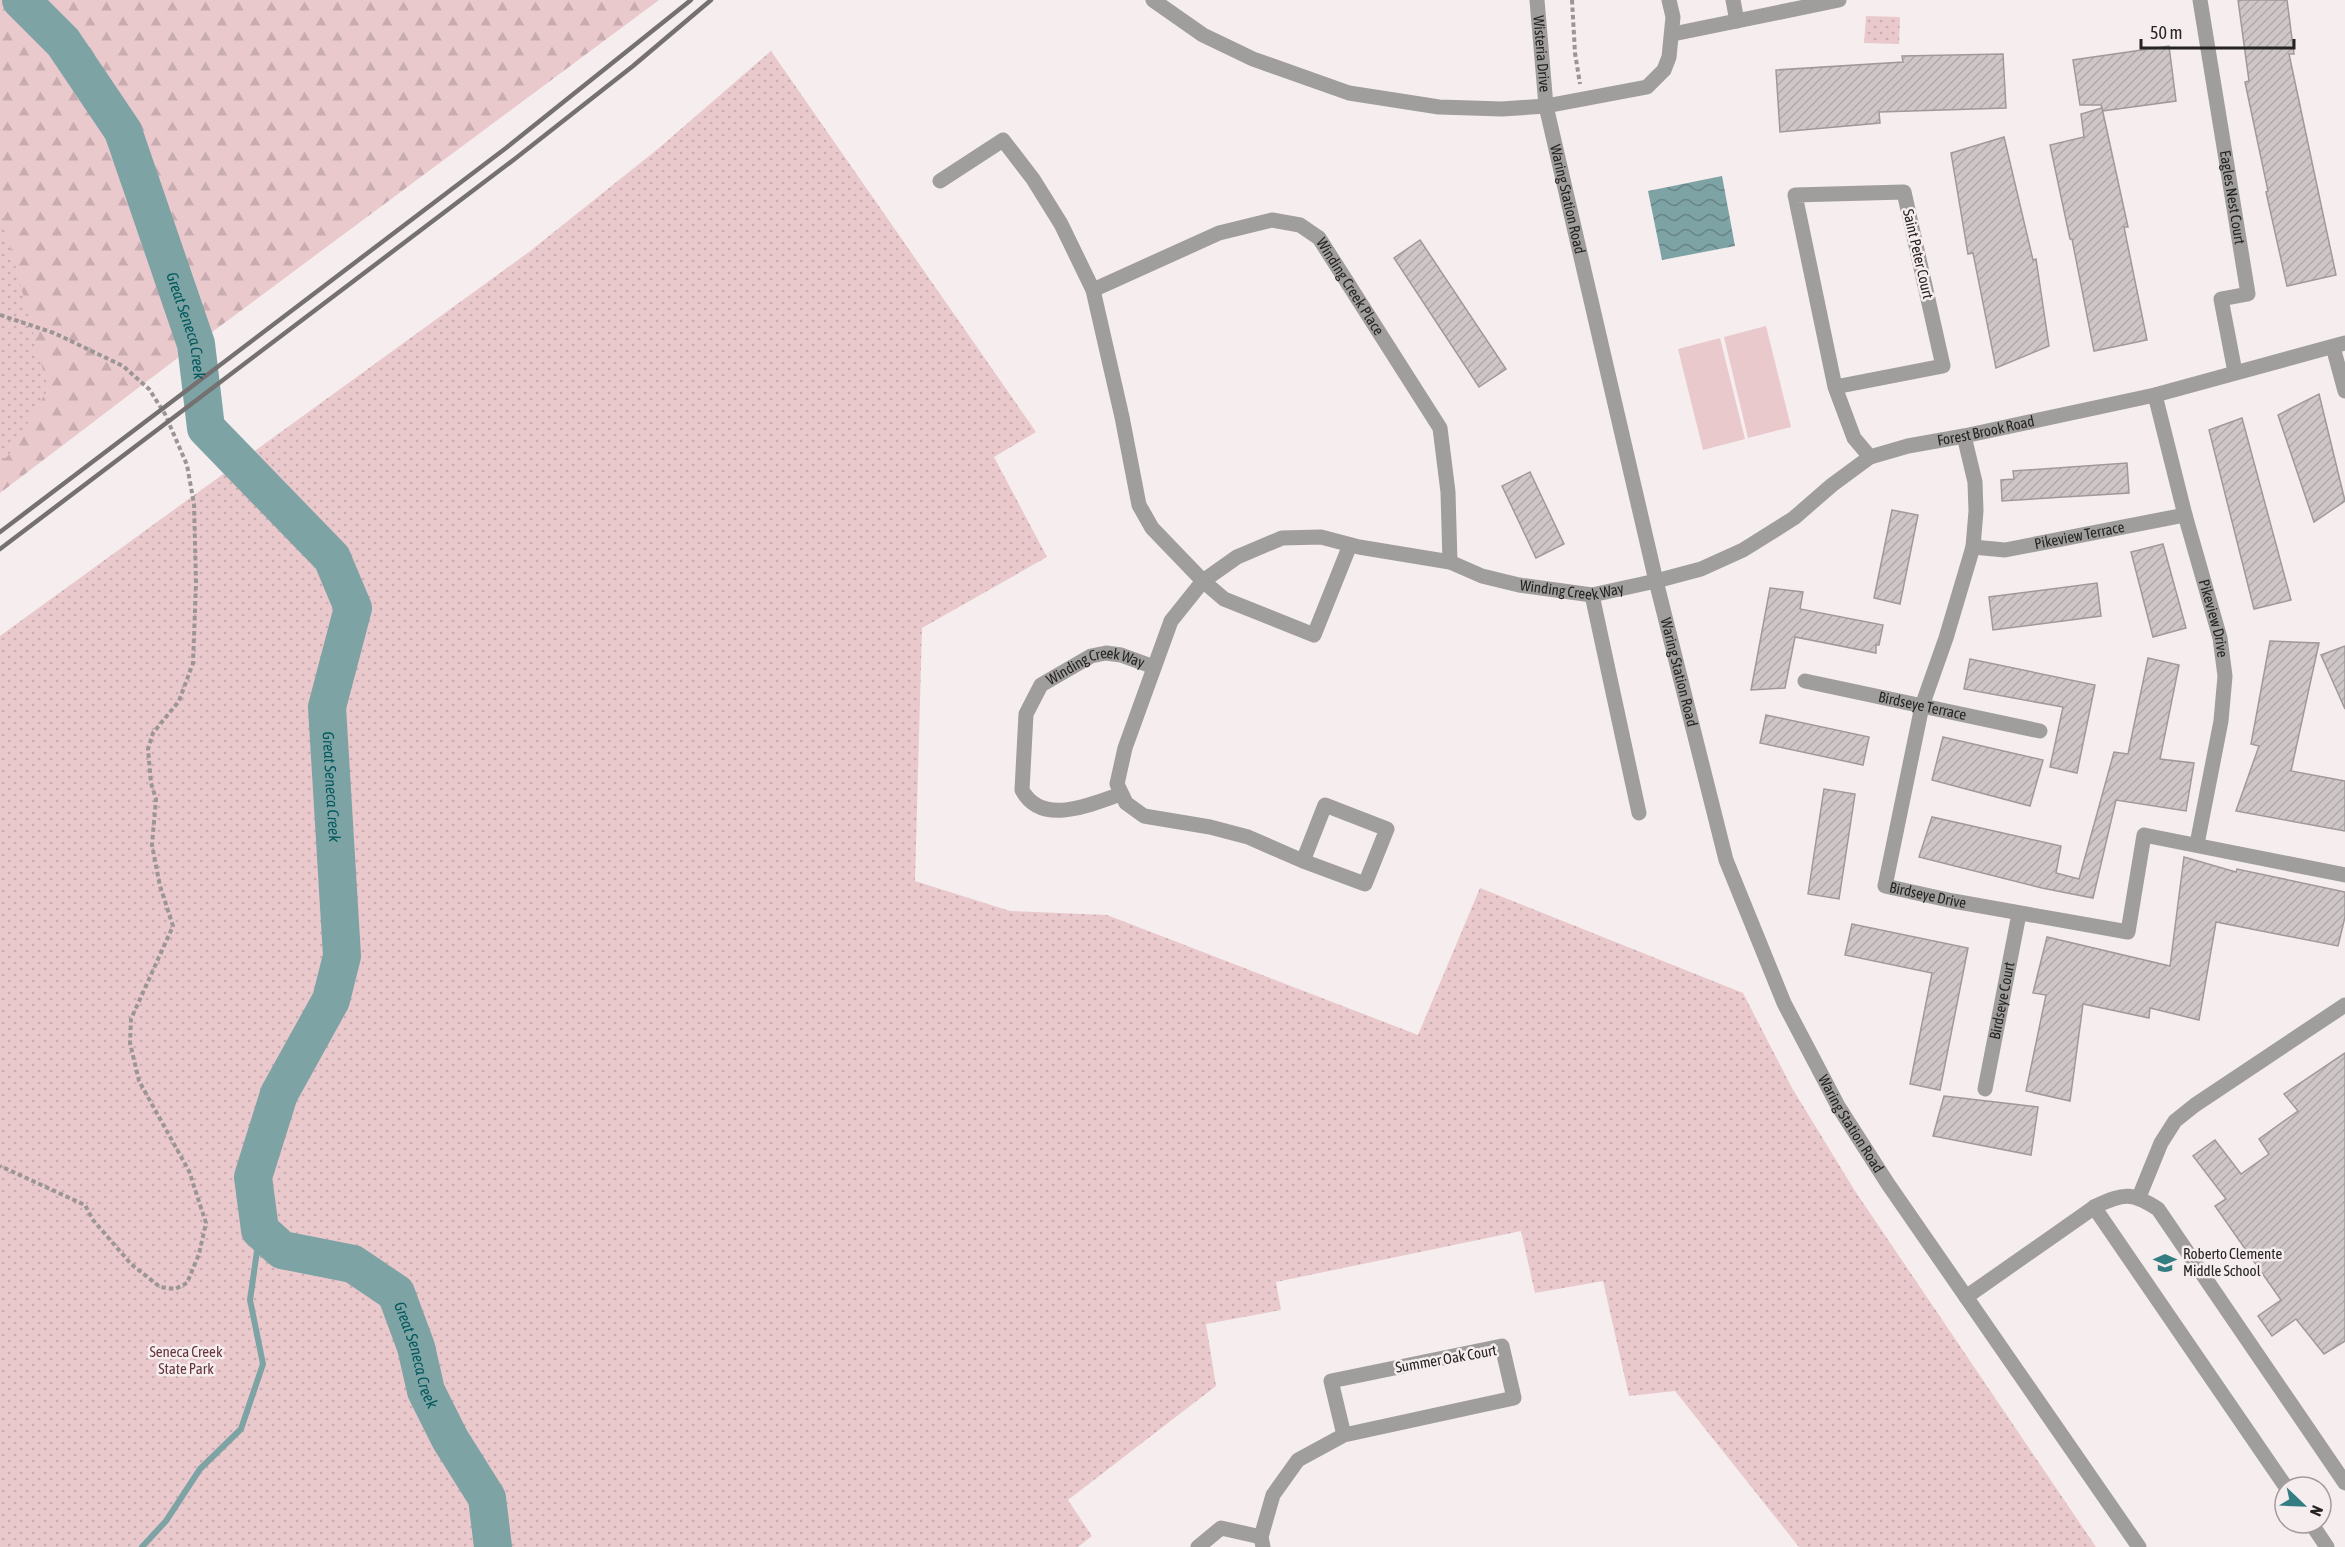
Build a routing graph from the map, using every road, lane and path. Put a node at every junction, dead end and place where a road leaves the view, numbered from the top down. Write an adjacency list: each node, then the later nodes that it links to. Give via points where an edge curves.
1 (1153, 0): 12 (street, via 1213,40 1349,93 1439,107)
2 (1537, 0): 12 (street, Wisteria Drive)
3 (1572, 0): 11 (path)
4 (1669, 0): 10 (street)
5 (1733, 0): 9 (street)
6 (1839, 0): 8 (street)
7 (2200, 0): 17 (street, Eagles Nest Court, via 2247,294 2221,299)
8 (1816, 2): 9 (street)
9 (1737, 21): 10 (street)
10 (1673, 34): 11 (street, via 1664,70 1647,87)
11 (1583, 100): 12 (street)
12 (1546, 106): 27 (street, Waring Station Road)
13 (940, 181): 14 (street, via 1003,140 1061,224)
14 (1093, 290): 26 (street, Winding Creek Place, via 1218,233 1272,220 1300,225 1319,238 1440,428 1448,492); 28 (street, via 1139,505 1152,528)
15 (0, 315): 42 (path, via 54,333 123,366 149,389 165,414 189,475 196,573 193,663 179,701 153,733 148,749 156,799 152,845 173,926 131,1019 130,1043 139,1081 189,1171 206,1223 200,1254 187,1283 175,1289 160,1287 131,1264 85,1205)
16 (2339, 345): 17 (street, Forest Brook Road); 19 (street)
17 (2235, 372): 20 (street, Forest Brook Road)
18 (1835, 387): 18 (street, Saint Peter Court, via 1794,195 1904,192 1943,366); 22 (street, Saint Peter Court, via 1854,438)
19 (2345, 391)
20 (2155, 395): 21 (street, Forest Brook Road); 23 (street, Pikeview Drive)
21 (1964, 436): 22 (street, Forest Brook Road); 25 (street, Birdseye Drive, via 1974,482)
22 (1870, 457): 27 (street, Forest Brook Road, via 1769,536 1701,569)
23 (2185, 515): 25 (street, Pikeview Terrace, via 2005,550); 36 (street, Pikeview Drive, via 2220,638 2225,676 2222,721)
24 (1350, 545): 26 (street, Winding Creek Way); 28 (street, Winding Creek Way, via 1321,537 1282,538 1237,557); 28 (street, via 1314,635 1224,599)
25 (1973, 547): 32 (street, Birdseye Drive)
26 (1450, 562): 29 (street, Winding Creek Way, via 1482,576 1519,585)
27 (1656, 581): 29 (street, Winding Creek Way); 45 (street, Waring Station Road, via 1726,860 1784,1003 1838,1106)
28 (1203, 582): 30 (street, Winding Creek Way, via 1172,621)
29 (1592, 595): 35 (street)
30 (1154, 667): 34 (street, Winding Creek Way, via 1125,748 1117,784); 34 (street, Winding Creek Way, via 1121,655 1090,656 1041,685 1026,714 1022,790 1028,800 1041,808 1063,811)
31 (1805, 681): 32 (street, Birdseye Terrace)
32 (1922, 706): 33 (street, Birdseye Terrace); 39 (street, Birdseye Drive, via 1885,886)
33 (2040, 731)
34 (1121, 794): 37 (street, via 1126,803 1144,816 1248,837)
35 (1640, 813)
36 (2197, 844): 38 (street, Birdseye Drive); 39 (street, Birdseye Drive, via 2144,835 2128,932)
37 (1304, 861): 37 (street, via 1325,805 1387,829 1365,884)
38 (2345, 875)
39 (2019, 914): 41 (street, Birdseye Court)
40 (2345, 1005): 43 (street, via 2175,1120)
41 (1985, 1089)
42 (0, 1166)
43 (2139, 1197): 44 (street, via 2116,1197); 48 (street, via 2158,1209)
44 (2094, 1207): 45 (street); 47 (street)
45 (1966, 1297): 51 (street, Waring Station Road)
46 (1344, 1435): 46 (street, Summer Oak Court, via 1514,1398 1502,1346 1330,1381); 49 (street, Summer Oak Court, via 1298,1460 1272,1495)
47 (2278, 1475)
48 (2345, 1483)
49 (1262, 1542): 50 (street, Summer Oak Court, via 1221,1528)
50 (1198, 1547)
51 (2139, 1547)

